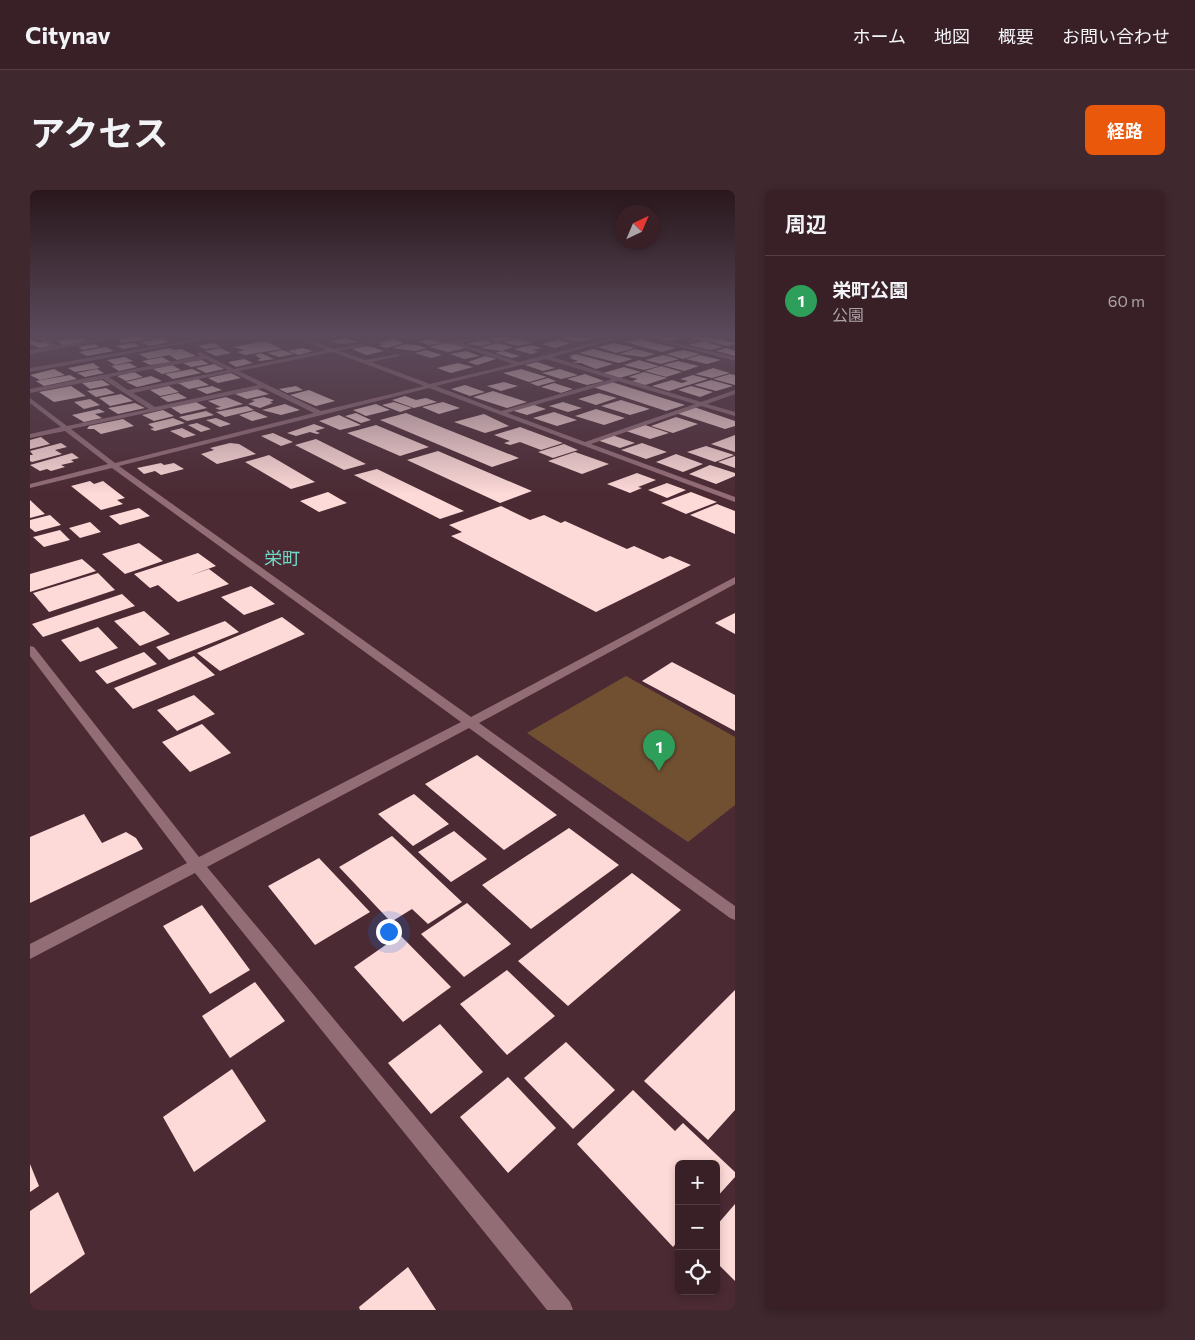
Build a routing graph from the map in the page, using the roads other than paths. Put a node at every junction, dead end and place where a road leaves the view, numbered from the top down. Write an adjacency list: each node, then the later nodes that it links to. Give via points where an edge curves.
1 (123, 389): 9 (street)
2 (140, 389): 9 (street)
3 (248, 389): 13 (street)
4 (270, 389): 15 (street)
5 (416, 389): 15 (street)
6 (438, 389): 14 (street)
7 (582, 389): 14 (street)
8 (651, 389): 12 (street)
9 (127, 392): 13 (street)
10 (735, 392): 12 (street)
11 (30, 400): 17 (street)
12 (701, 404): 16 (street); 19 (street)
13 (154, 409): 17 (street)
14 (500, 413): 19 (street)
15 (321, 414): 20 (street)
16 (735, 414)
17 (65, 428): 18 (street); 20 (street)
18 (30, 436)
19 (584, 444): 22 (street)
20 (113, 465): 21 (street); 25 (street)
21 (30, 486)
22 (735, 500)
23 (735, 580): 25 (street)
24 (30, 649): 26 (street)
25 (469, 723): 26 (street); 27 (street)
26 (196, 864): 28 (street); 29 (street)
27 (735, 914)
28 (30, 952)
29 (562, 1310)

